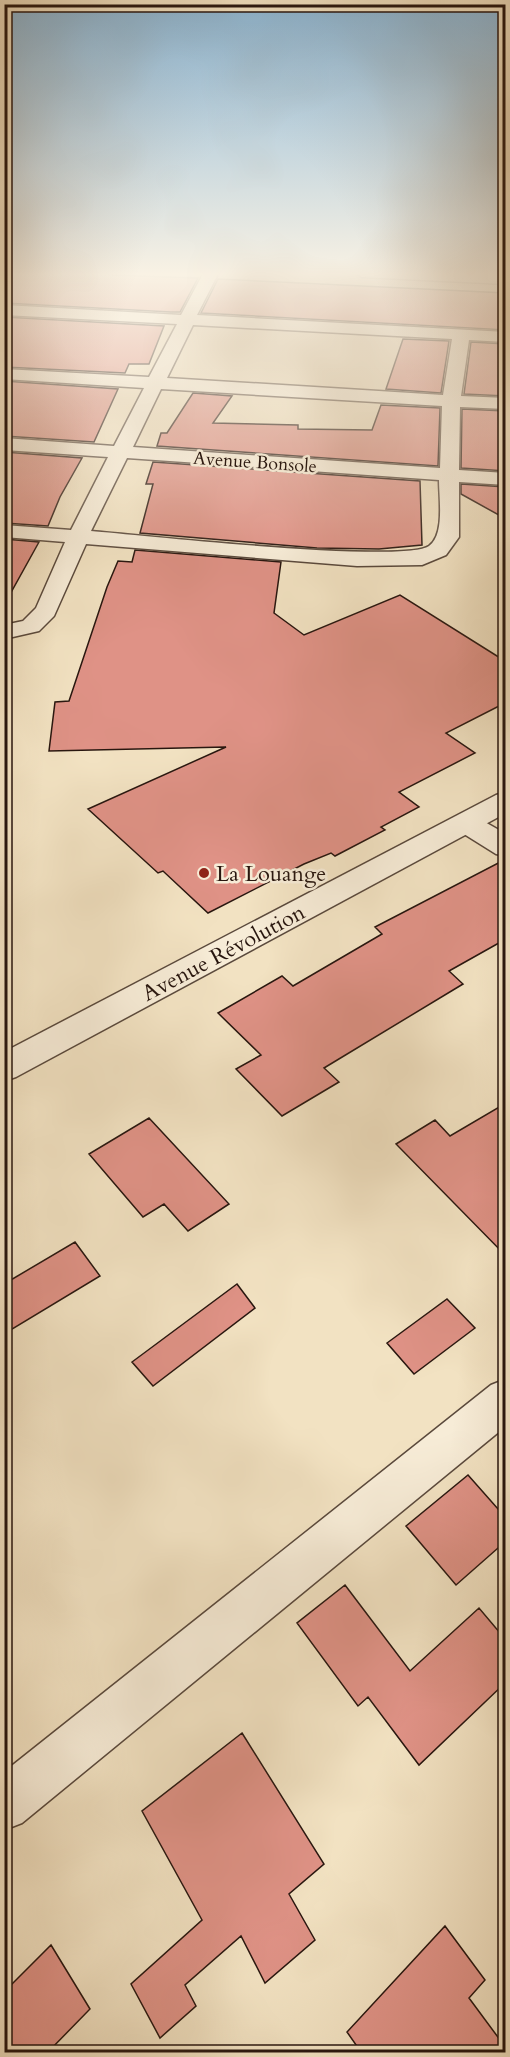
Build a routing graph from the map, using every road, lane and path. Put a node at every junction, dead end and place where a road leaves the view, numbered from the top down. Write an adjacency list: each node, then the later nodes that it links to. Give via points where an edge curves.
1 (163, 368): 4 (street)
2 (456, 368): 5 (street)
3 (4, 374): 4 (street)
4 (156, 383): 5 (street); 8 (street)
5 (451, 400): 6 (street); 9 (street)
6 (506, 404)
7 (4, 444): 8 (street, Avenue Bonsole)
8 (122, 453): 9 (street, Avenue Bonsole); 12 (street)
9 (451, 475): 10 (street, Avenue Bonsole); 12 (street, via 448,537 438,550 422,558 357,559)
10 (506, 479)
11 (4, 531): 12 (street)
12 (78, 537): 13 (street, via 46,611 31,626)
13 (4, 632)
14 (506, 801): 15 (street, Avenue Révolution)
15 (466, 822): 16 (street); 17 (street, Avenue Révolution)
16 (506, 848)
17 (4, 1068)
18 (506, 1399): 19 (street)
19 (4, 1804)

